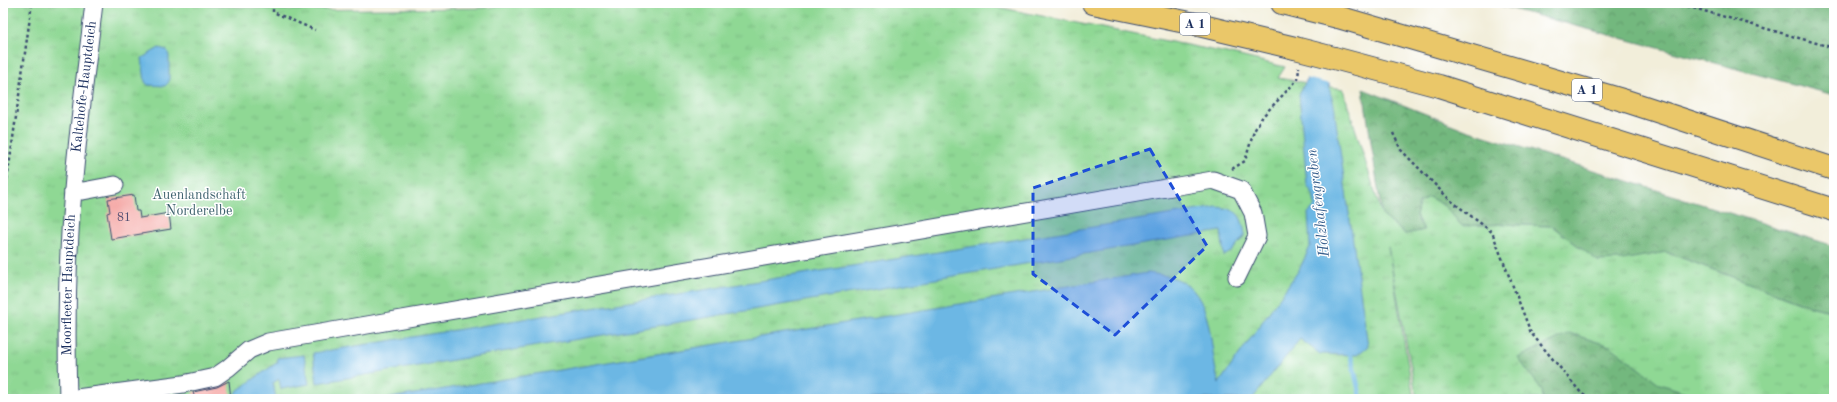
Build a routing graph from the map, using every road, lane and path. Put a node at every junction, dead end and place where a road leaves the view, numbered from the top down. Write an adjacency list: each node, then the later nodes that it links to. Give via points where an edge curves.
1 (32, 3): 16 (path)
2 (94, 3): 12 (lane, Kaltehofe-Hauptdeich)
3 (272, 3): 7 (path, via 273,12)
4 (1093, 3): 17 (highway, A 1, bridge, via 1295,48 1439,86)
5 (1676, 3): 8 (path)
6 (1290, 5): 11 (highway, A 1, bridge, via 1626,101)
7 (315, 30)
8 (1834, 48)
9 (1298, 76): 13 (path, via 1263,116 1254,131 1245,161)
10 (1393, 133): 21 (path, via 1401,150 1450,200 1492,232 1531,332 1582,394)
11 (1834, 169)
12 (75, 171): 15 (lane, Moorfleeter Hauptdeich)
13 (1213, 180): 18 (lane, via 1241,190 1253,213 1257,236); 19 (lane, via 268,342 249,350 215,377)
14 (115, 185): 15 (lane, via 83,191)
15 (73, 190): 20 (lane, Moorfleeter Hauptdeich, via 66,344)
16 (3, 209)
17 (1834, 210)
18 (1237, 277)
19 (185, 391): 20 (lane)
20 (68, 399)
21 (1591, 399)

